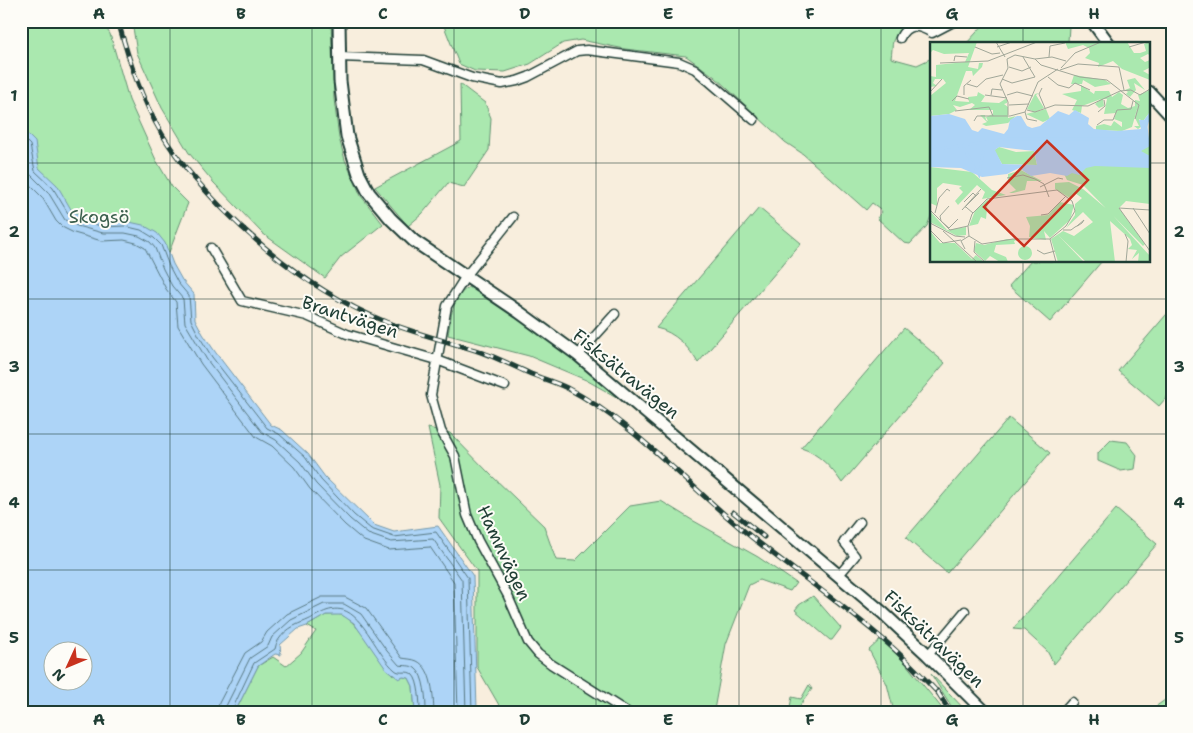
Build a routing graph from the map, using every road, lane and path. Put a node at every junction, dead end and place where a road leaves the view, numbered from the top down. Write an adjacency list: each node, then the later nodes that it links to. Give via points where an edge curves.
1 (339, 21): 6 (street, Fisksätravägen)
2 (956, 21): 4 (street, via 932,33 920,26 910,28)
3 (1092, 21): 5 (street)
4 (900, 38)
5 (1108, 42)
6 (339, 57): 9 (street, via 423,60 472,78 502,84 528,77 577,51 679,62 695,69); 12 (street, Fisksätravägen, via 347,136 369,193 414,241)
7 (1150, 93): 8 (street)
8 (1172, 117)
9 (754, 120)
10 (513, 217): 12 (street, Hamnvägen)
11 (211, 248): 15 (street, Brantvägen, via 242,301 307,316 346,334)
12 (466, 276): 14 (street, Fisksätravägen); 15 (street, Hamnvägen, via 447,306)
13 (615, 314): 14 (street)
14 (578, 355): 18 (street, Fisksätravägen)
15 (437, 360): 16 (street, Brantvägen); 22 (street, Hamnvägen, via 431,395 441,431 455,456 467,515 508,594 528,642 551,664)
16 (505, 386)
17 (860, 522): 18 (street, via 844,542 855,556)
18 (839, 575): 20 (street, Fisksätravägen)
19 (965, 611): 20 (street)
20 (928, 655): 23 (street, Fisksätravägen)
21 (1072, 702): 24 (street)
22 (627, 712)
23 (985, 712)
24 (1064, 712)

